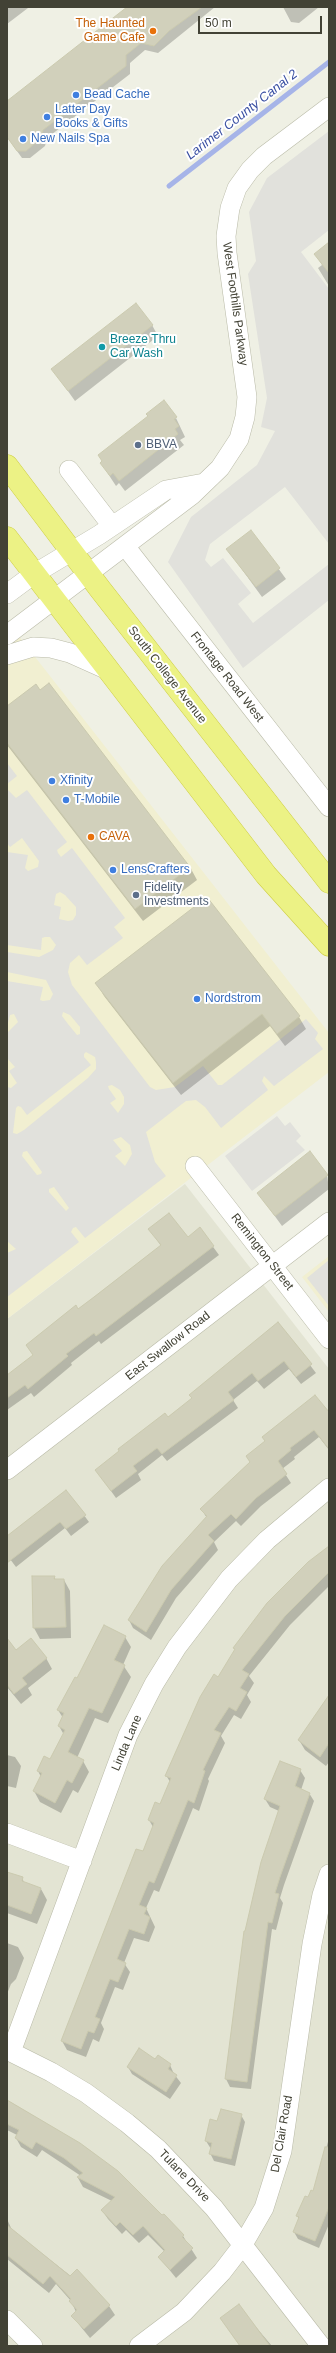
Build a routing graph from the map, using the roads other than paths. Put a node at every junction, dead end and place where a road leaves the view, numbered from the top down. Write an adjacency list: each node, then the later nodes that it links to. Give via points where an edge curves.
1 (329, 107): 4 (street, West Foothills Parkway, via 264,156 250,170 237,188 230,208 226,236 246,389 245,417 240,439 220,468)
2 (7, 466): 8 (highway, South College Avenue)
3 (69, 470): 5 (street)
4 (204, 483): 5 (street, via 166,490); 7 (street, West Foothills Parkway)
5 (112, 526): 8 (street)
6 (7, 538): 9 (highway)
7 (125, 546): 10 (street, West Foothills Parkway); 16 (street, Frontage Road West)
8 (72, 551): 9 (street); 10 (highway, South College Avenue)
9 (34, 574): 11 (street); 12 (highway)
10 (88, 574): 12 (street, West Foothills Parkway); 17 (highway, South College Avenue)
11 (7, 594)
12 (53, 599): 13 (street, West Foothills Parkway); 15 (highway)
13 (7, 635)
14 (7, 655): 15 (street, via 33,647 51,648 70,653)
15 (108, 670): 18 (highway, via 266,875)
16 (329, 807)
17 (329, 882)
18 (329, 945)
19 (195, 1166): 21 (street, Remington Street)
20 (329, 1222): 21 (street, East Swallow Road)
21 (273, 1266): 22 (street, Remington Street); 23 (street, East Swallow Road)
22 (329, 1339)
23 (7, 1470)
24 (329, 1488): 26 (street, Linda Lane, via 299,1511 251,1556 202,1612 177,1647 154,1684 128,1736)
25 (7, 1833): 26 (street)
26 (82, 1861): 28 (street, Linda Lane)
27 (329, 1874): 29 (street, Del Clair Road, via 312,1944 282,2151 264,2208)
28 (9, 2051): 29 (street, Tulane Drive, via 74,2086 127,2123 187,2178 214,2208)
29 (242, 2246): 32 (street, Del Clair Road, via 222,2272 184,2312); 33 (street, Tulane Drive)
30 (7, 2320): 31 (street)
31 (33, 2346)
32 (139, 2346)
33 (322, 2346)

